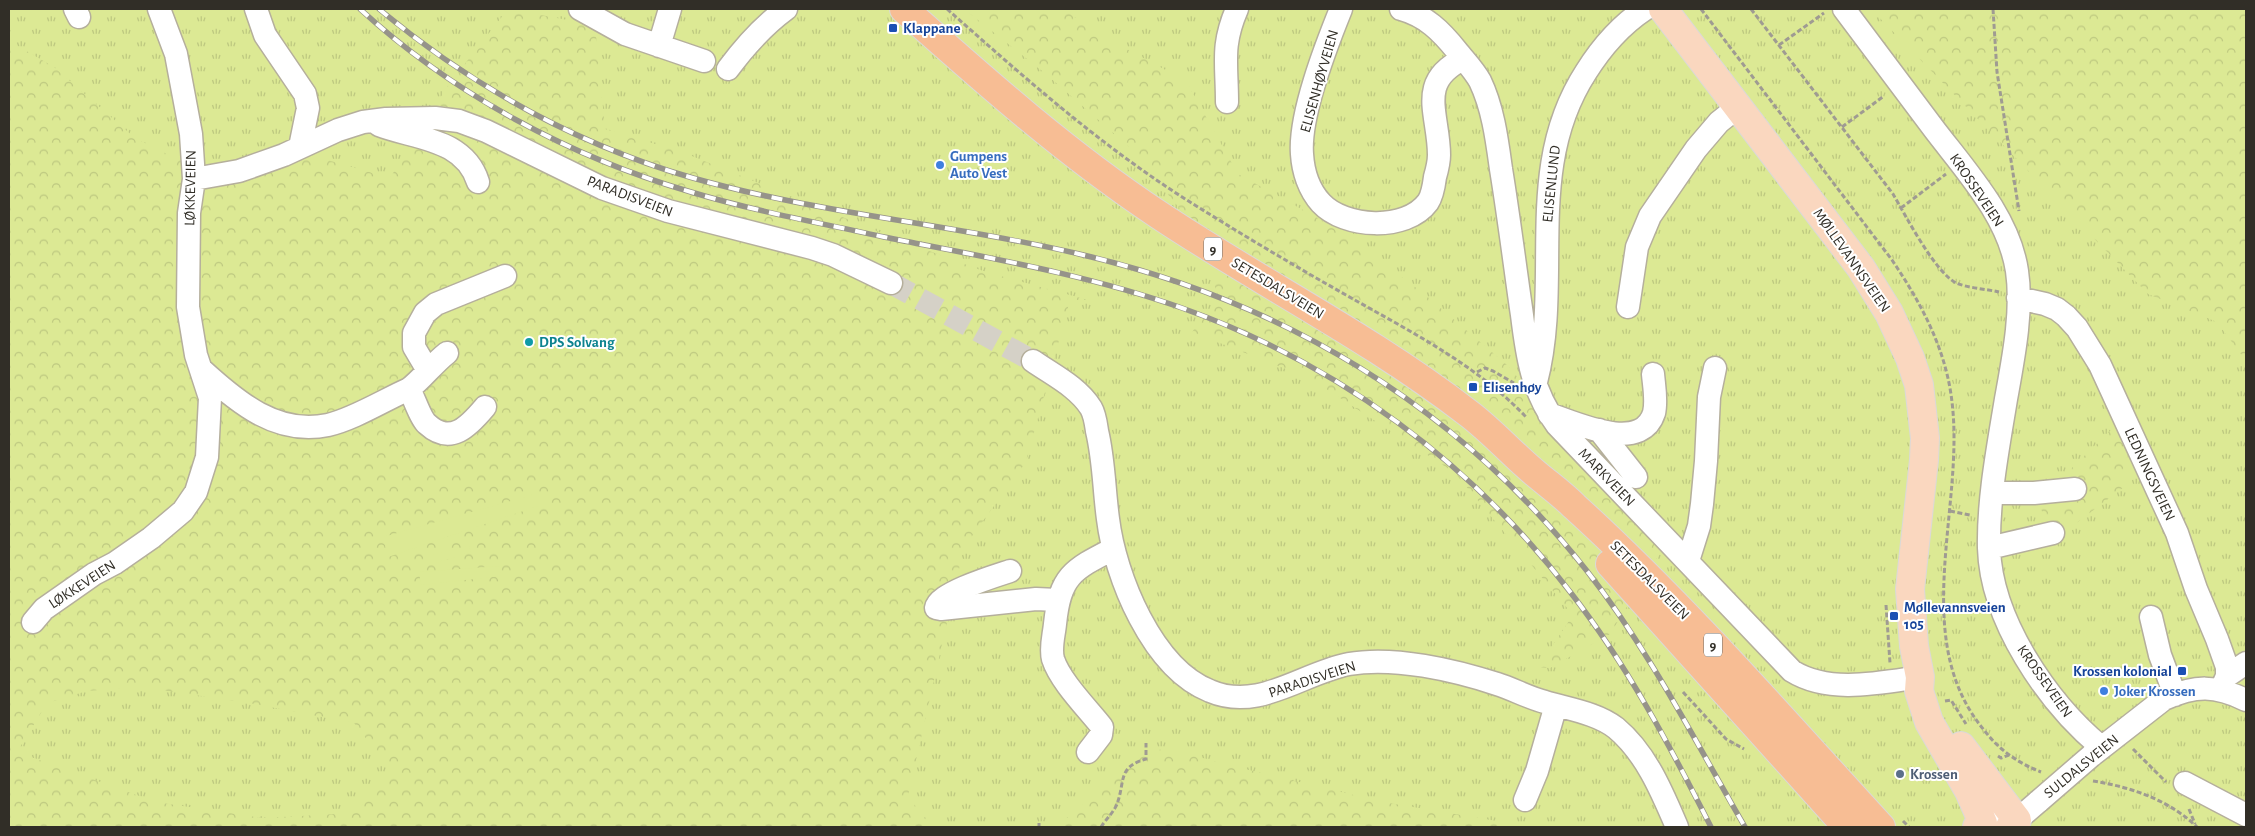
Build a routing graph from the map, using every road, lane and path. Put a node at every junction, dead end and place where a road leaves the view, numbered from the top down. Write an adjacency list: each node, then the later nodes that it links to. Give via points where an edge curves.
1 (159, 9): 29 (street, LØKKEVEIEN, via 183,84)
2 (256, 9): 27 (street, via 264,35 305,94 308,108)
3 (580, 9): 18 (street, via 625,34)
4 (670, 9): 18 (street)
5 (786, 9): 21 (street, via 770,20)
6 (904, 9): 52 (highway, SETESDALSVEIEN / 9, via 962,62 1096,172 1204,244 1413,371 1472,415)
7 (947, 9): 42 (path, via 1039,91 1132,163 1189,201)
8 (1237, 9): 23 (street, via 1228,28 1225,57)
9 (1342, 9): 19 (street, ELISENHØYVEIEN, via 1310,101 1301,143 1303,166 1310,186 1321,203 1347,218 1388,223 1411,215 1428,202 1439,155 1433,96 1441,74)
10 (1401, 9): 19 (street, via 1432,24 1446,36)
11 (1644, 9): 44 (street, ELISENLUND, via 1591,64 1571,98 1557,134 1547,211 1545,335)
12 (1663, 9): 24 (main road, MØLLEVANNSVEIEN)
13 (1751, 9): 17 (path)
14 (1831, 9): 17 (path)
15 (1844, 9): 22 (street, KROSSEVEIEN)
16 (1993, 9): 32 (path, via 1997,72 2019,211)
17 (1779, 45): 26 (path)
18 (659, 46): 20 (street)
19 (1463, 59): 44 (street, via 1480,82 1494,124)
20 (704, 61)
21 (728, 69)
22 (1901, 84): 26 (path); 28 (street, KROSSEVEIEN)
23 (1227, 102)
24 (1738, 107): 36 (street, via 1719,122 1696,149 1650,216 1637,247); 67 (main road, MØLLEVANNSVEIEN, via 1878,292 1902,338 1919,385 1925,438 1910,589)
25 (371, 121): 27 (street, PARADISVEIEN, via 338,130); 30 (street, via 451,148 471,166); 34 (street, PARADISVEIEN, via 410,118 459,121 486,130 602,188 676,213 812,248)
26 (1842, 127): 31 (path)
27 (300, 147): 29 (street, PARADISVEIEN, via 239,171)
28 (1960, 164): 31 (path); 32 (street, KROSSEVEIEN, via 2002,225)
29 (194, 180): 40 (street, LØKKEVEIEN, via 189,213 188,307 196,355)
30 (478, 182)
31 (1901, 208): 35 (path, via 1942,270 1954,282)
32 (2007, 238): 35 (street, KROSSEVEIEN, via 2017,271)
33 (505, 276): 41 (street, via 436,304 424,313 414,333 414,347)
34 (891, 283)
35 (2018, 298): 55 (street, KROSSEVEIEN); 68 (street, LEDNINGSVEIEN, via 2045,304 2062,313 2077,328 2096,358 2177,533 2218,639 2226,667)
36 (1628, 307)
37 (447, 354): 41 (street)
38 (1034, 361): 58 (street, PARADISVEIEN, via 1073,388 1093,410 1104,464)
39 (1715, 368): 59 (street, via 1709,397 1702,504)
40 (202, 370): 45 (street, via 256,413 289,426 334,423); 64 (street, LØKKEVEIEN, via 210,398 207,457 196,492 183,511 151,538 44,609)
41 (427, 370): 45 (street)
42 (1477, 372): 44 (path, via 1484,368 1519,387); 46 (path)
43 (1653, 374): 51 (street, via 1655,405 1644,427 1624,434)
44 (1535, 388): 50 (street, MARKVEIEN)
45 (409, 389): 48 (street, via 426,423 443,433 459,432)
46 (1501, 394): 47 (path); 49 (path)
47 (1497, 398)
48 (485, 406)
49 (1521, 411)
50 (1549, 414): 51 (street); 59 (street, MARKVEIEN)
51 (1599, 430): 53 (street)
52 (1534, 473): 85 (highway, SETESDALSVEIEN / 9, via 1567,516); 86 (highway, SETESDALSVEIEN / 9, via 1574,505 1651,581)
53 (1636, 477)
54 (2075, 489): 55 (street)
55 (1993, 493): 57 (street, KROSSEVEIEN)
56 (2053, 533): 57 (street)
57 (1989, 548): 75 (street, KROSSEVEIEN, via 1999,598 2020,648)
58 (1113, 549): 61 (street, via 1083,564 1067,579); 72 (street, PARADISVEIEN, via 1133,606 1148,632 1175,666 1209,691 1248,697 1270,694 1348,664 1398,662 1477,678)
59 (1688, 561): 67 (street, MARKVEIEN, via 1777,658 1803,678 1834,686)
60 (1010, 571): 61 (street, via 959,590 939,601 936,608)
61 (1058, 600): 76 (street, via 1053,658 1102,727 1101,735)
62 (1886, 600): 65 (path)
63 (2151, 617): 70 (street)
64 (33, 622)
65 (1887, 630)
66 (2246, 663): 68 (street)
67 (1920, 677): 81 (main road, via 1930,688 1956,739); 82 (main road, MØLLEVANNSVEIEN, via 1919,691 1924,711 1969,791)
68 (2224, 683): 70 (street, SULDALSVEIEN); 71 (street, SULDALSVEIEN)
69 (1683, 692): 73 (path)
70 (2174, 695): 75 (street, SULDALSVEIEN, via 2164,699)
71 (2246, 700)
72 (1556, 705): 79 (street, via 1537,772); 84 (street, PARADISVEIEN, via 1614,726 1633,745 1648,766)
73 (1726, 739)
74 (1146, 743): 83 (path, via 1146,759 1134,762 1125,772 1118,802)
75 (2096, 751): 81 (street, SULDALSVEIEN, bridge)
76 (1088, 752)
77 (2087, 780): 87 (path, via 2125,787 2152,797)
78 (2185, 782): 80 (street)
79 (1525, 800)
80 (2246, 815)
81 (2014, 824): 82 (street, via 2000,820)
82 (1980, 825)
83 (1101, 827)
84 (1677, 827)
85 (1847, 827)
86 (1881, 827)
87 (2197, 827)

